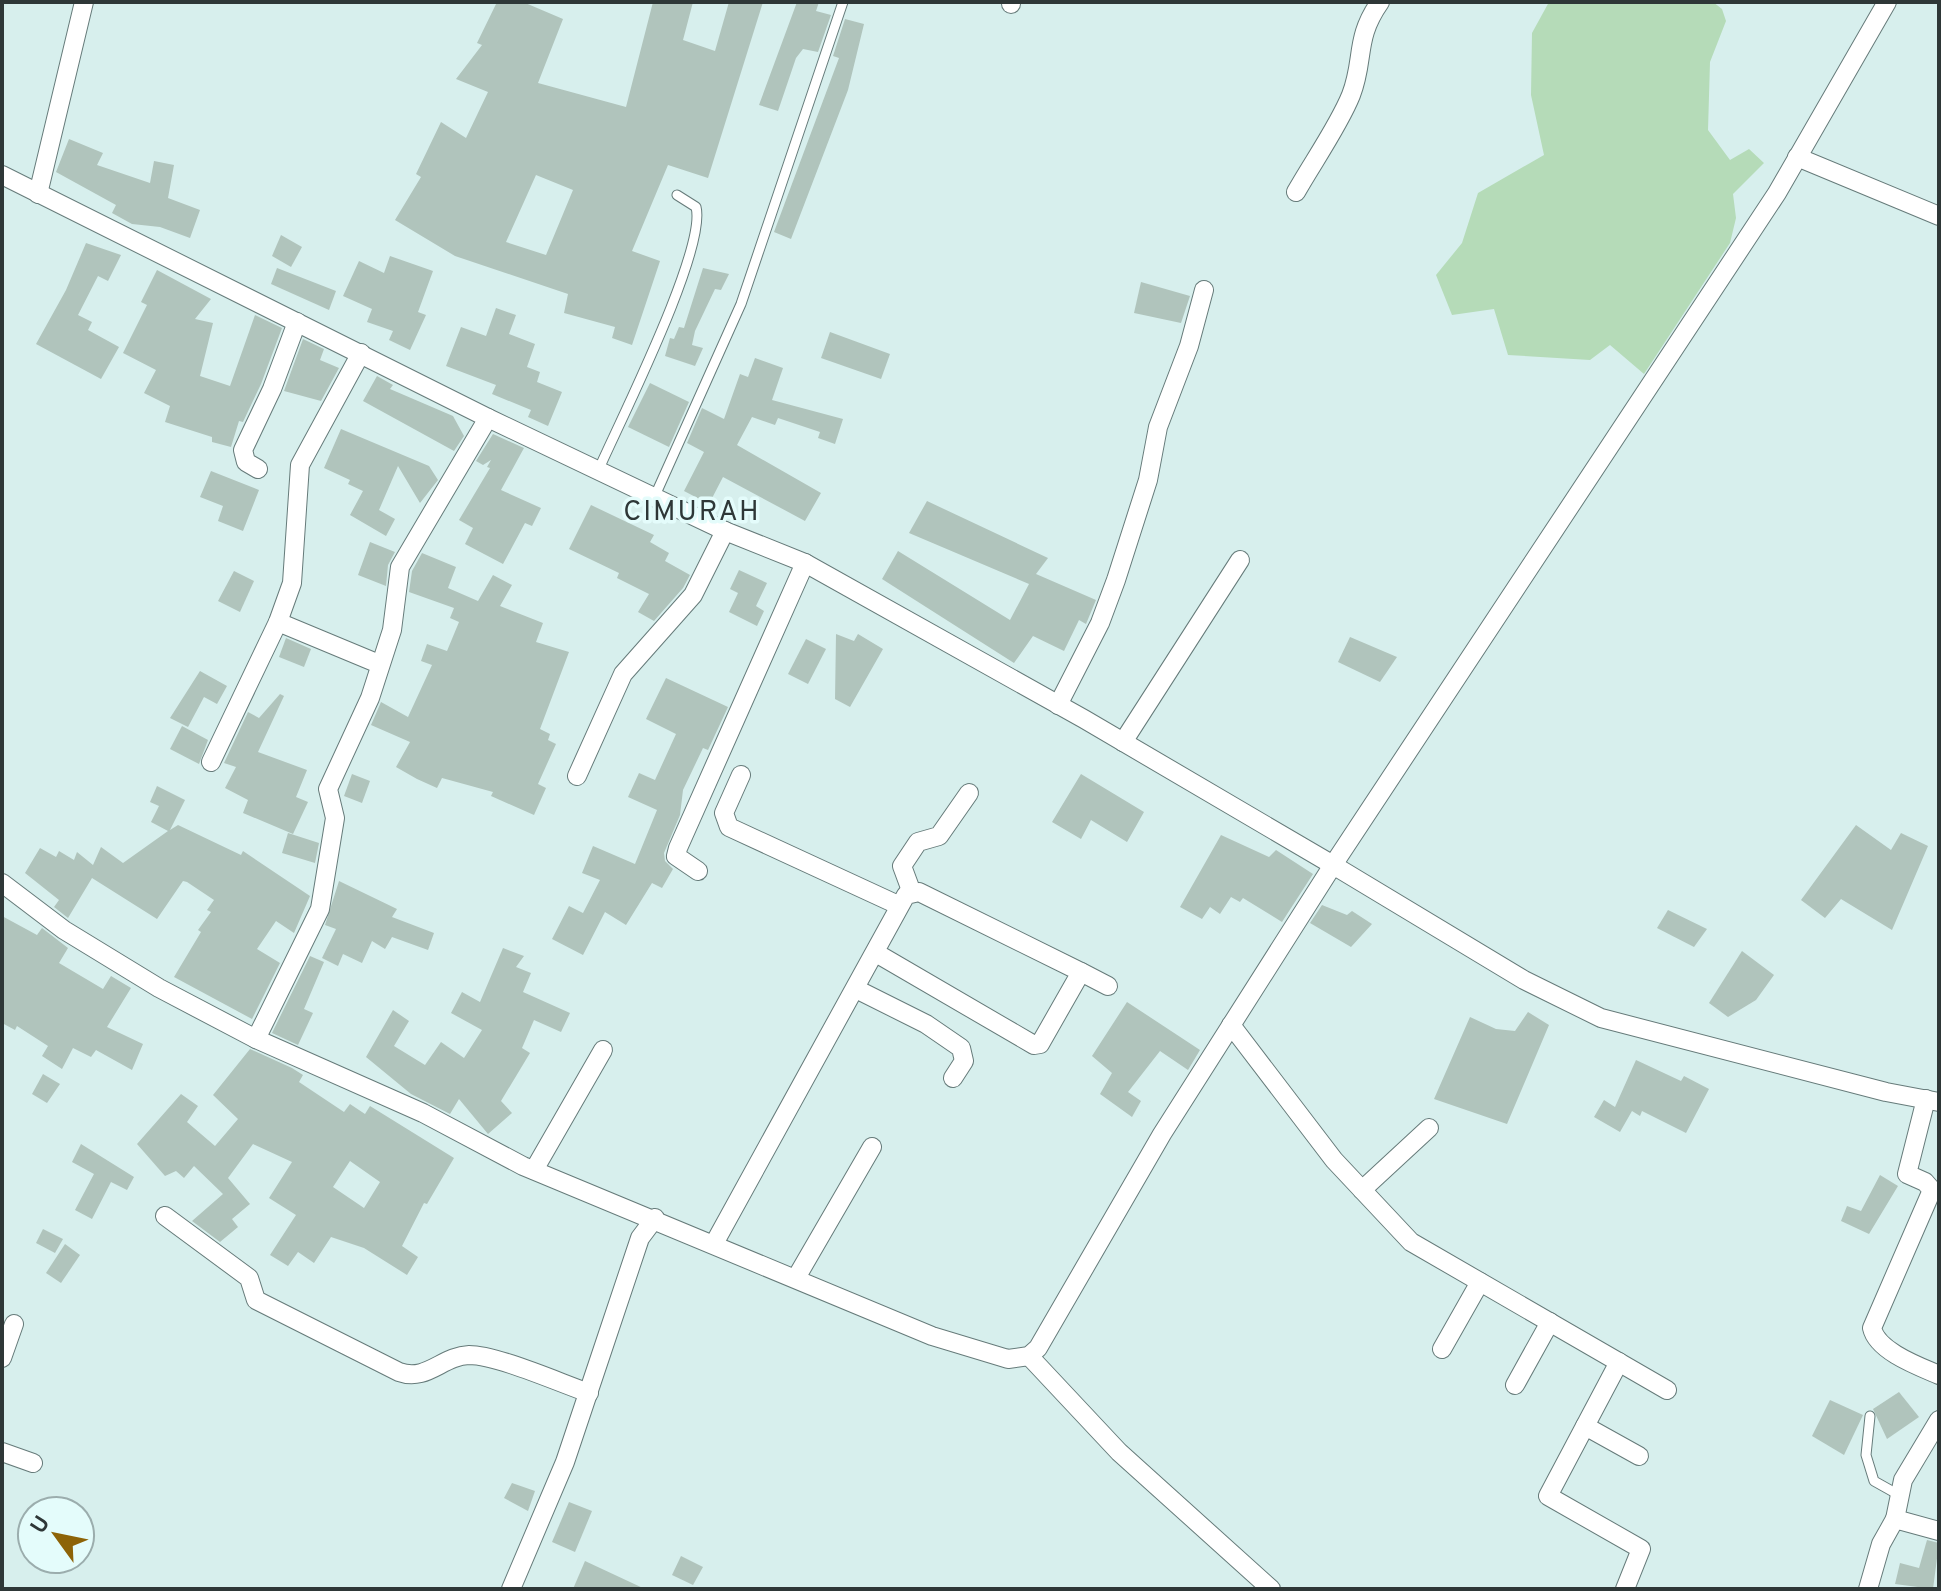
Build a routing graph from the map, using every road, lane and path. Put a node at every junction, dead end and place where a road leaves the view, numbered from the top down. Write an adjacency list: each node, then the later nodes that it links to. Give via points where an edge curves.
1 (84, 2): 8 (street)
2 (843, 2): 17 (lane, via 741,304)
3 (1380, 2): 7 (street, via 1362,32 1349,99)
4 (1887, 2): 5 (street)
5 (1797, 157): 10 (street); 29 (street)
6 (2, 175): 8 (street)
7 (1296, 192)
8 (38, 194): 12 (street)
9 (677, 195): 16 (lane, via 696,207 698,217 683,274)
10 (1939, 216)
11 (1204, 290): 23 (street, via 1158,427 1148,480 1116,580)
12 (297, 322): 13 (street); 15 (street, via 243,450 246,462)
13 (361, 353): 14 (street); 21 (street, via 300,465 292,583)
14 (488, 418): 16 (street); 22 (street, via 406,551 395,587 392,630)
15 (258, 469)
16 (598, 471): 17 (street)
17 (654, 498): 18 (street)
18 (725, 531): 20 (street); 27 (street, via 693,595 623,674)
19 (1240, 560): 24 (street)
20 (805, 563): 23 (street); 30 (street, via 678,848 679,861)
21 (278, 622): 22 (street); 25 (street)
22 (379, 664): 38 (street, via 370,698 328,789 335,818 320,909)
23 (1058, 705): 24 (street)
24 (1123, 742): 29 (street)
25 (211, 762)
26 (741, 775): 32 (street, via 724,813 729,827)
27 (577, 776)
28 (969, 793): 32 (street, via 939,836 918,842 902,866)
29 (1333, 865): 37 (street); 41 (street, via 1524,980 1601,1018)
30 (698, 871)
31 (2, 883): 38 (street, via 77,938)
32 (905, 899): 33 (street); 34 (street, via 919,892)
33 (876, 953): 34 (street, via 1034,1045 1040,1044); 36 (street)
34 (1081, 972): 35 (street)
35 (1108, 986)
36 (856, 989): 40 (street, via 958,1045 964,1061); 48 (street)
37 (1231, 1025): 45 (street); 54 (street)
38 (256, 1039): 44 (street, via 423,1113)
39 (603, 1050): 44 (street)
40 (953, 1078)
41 (1932, 1101): 57 (street, via 1907,1174 1932,1190 1872,1328 1874,1337 1888,1348)
42 (1429, 1128): 45 (street)
43 (872, 1147): 49 (street)
44 (534, 1170): 47 (street)
45 (1362, 1190): 50 (street, via 1411,1242)
46 (165, 1216): 60 (street, via 251,1280 256,1300 399,1372 416,1377 456,1358 477,1356)
47 (655, 1218): 48 (street); 60 (street, via 640,1238)
48 (715, 1242): 49 (street)
49 (796, 1278): 54 (street, via 932,1336 998,1358)
50 (1480, 1282): 51 (street); 53 (street)
51 (1550, 1322): 56 (street); 58 (street)
52 (14, 1324): 55 (street)
53 (1442, 1349)
54 (1029, 1356): 71 (street, via 1119,1452)
55 (2, 1358)
56 (1619, 1362): 59 (street); 63 (street)
57 (1939, 1375)
58 (1515, 1385)
59 (1667, 1390)
60 (589, 1393): 70 (street, via 551,1500)
61 (1870, 1416): 67 (lane, via 1866,1455 1874,1481)
62 (1939, 1420): 67 (street)
63 (1585, 1426): 65 (street); 72 (street, via 1548,1496 1641,1549)
64 (2, 1452): 66 (street)
65 (1639, 1456)
66 (33, 1463)
67 (1899, 1495): 68 (street)
68 (1895, 1519): 69 (street); 73 (street, via 1881,1544)
69 (1939, 1531)
70 (511, 1589)
71 (1271, 1589)
72 (1625, 1589)
73 (1868, 1589)

